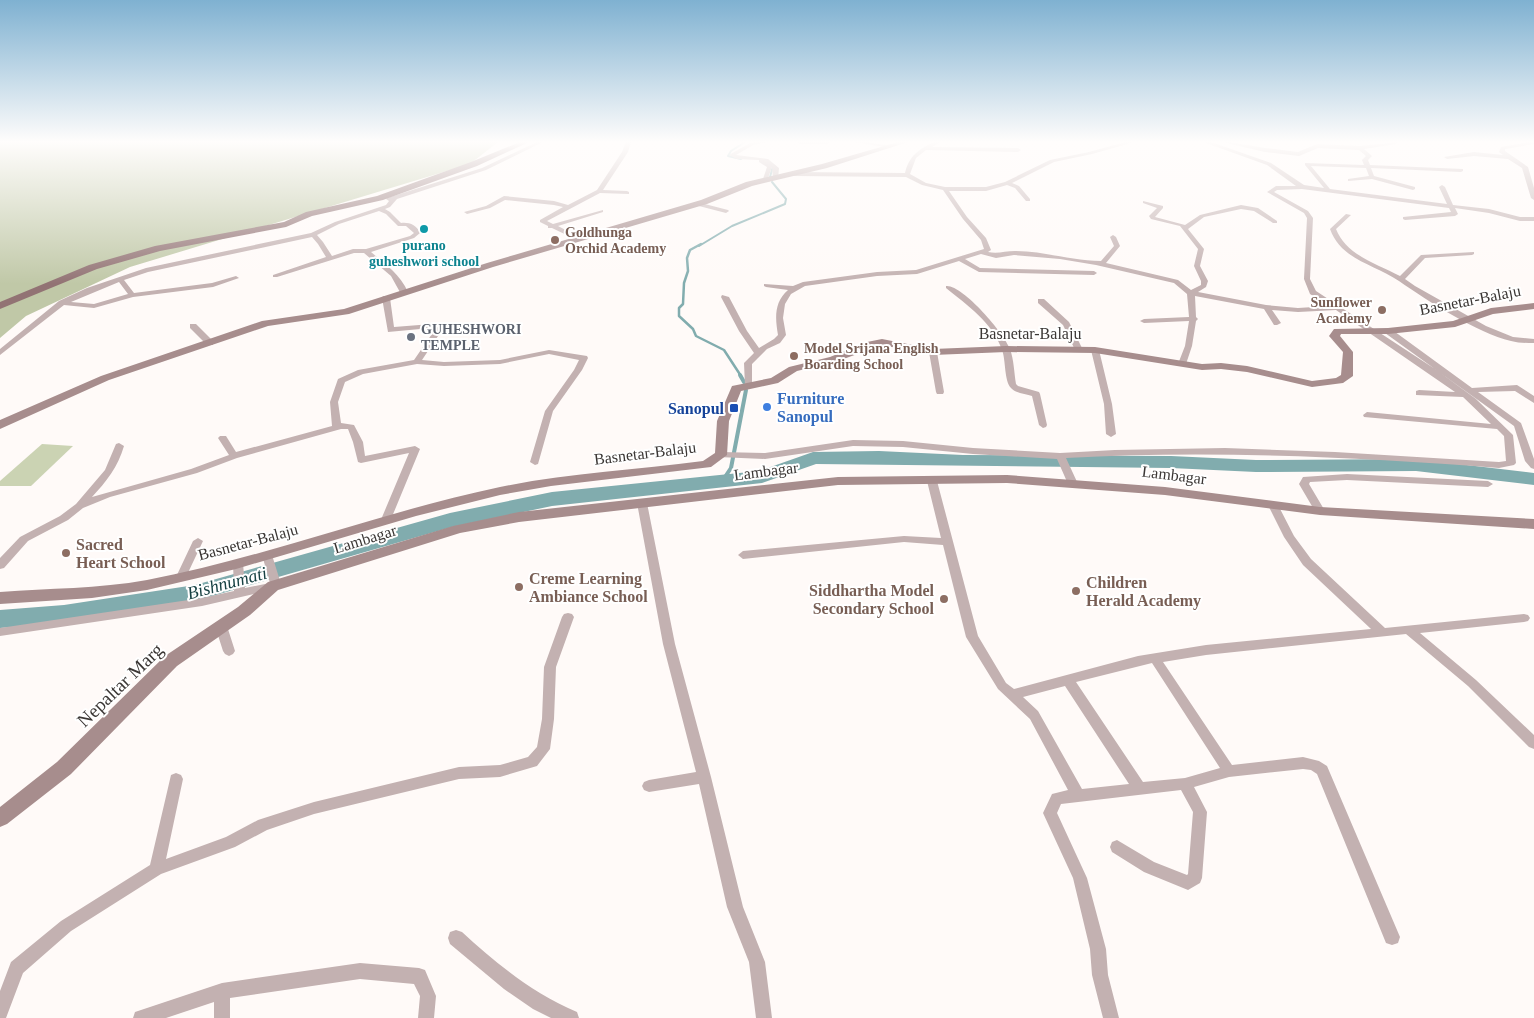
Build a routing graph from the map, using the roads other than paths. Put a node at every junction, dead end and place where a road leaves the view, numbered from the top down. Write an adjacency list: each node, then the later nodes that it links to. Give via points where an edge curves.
1 (945, 189): 34 (street, via 964,218 984,239 988,250)
2 (404, 190): 17 (main road)
3 (420, 190): 13 (street)
4 (735, 190): 16 (street)
5 (1019, 190): 14 (street)
6 (1274, 190): 57 (street, via 1270,192 1306,212 1310,218 1307,279 1313,292)
7 (1316, 190): 11 (street)
8 (1327, 190): 11 (street)
9 (1443, 190): 18 (street)
10 (599, 191): 12 (street); 19 (street)
11 (1329, 192): 18 (street)
12 (627, 194)
13 (394, 198): 17 (street); 20 (street, via 388,206)
14 (1028, 200)
15 (1145, 202): 29 (street, via 1161,208 1153,218)
16 (697, 204): 21 (street); 32 (street)
17 (345, 206): 54 (main road, via 310,214 286,224 158,248 93,267)
18 (1452, 206): 25 (street, via 1455,214); 26 (street)
19 (569, 207): 23 (street, via 554,202 504,198); 28 (street, via 542,221)
20 (380, 209): 30 (street, via 337,223); 33 (street, via 400,225 407,224 417,233)
21 (726, 210)
22 (601, 211): 28 (street)
23 (467, 212)
24 (1348, 215): 43 (street, via 1333,229 1334,236 1343,247)
25 (1405, 218)
26 (1534, 219)
27 (1276, 222): 29 (street, via 1256,209 1241,207 1202,216)
28 (550, 227): 32 (street)
29 (1185, 228): 48 (street, via 1200,245 1195,263 1205,281 1204,286)
30 (313, 235): 36 (street); 42 (street)
31 (1113, 237): 38 (street, via 1117,246 1104,263)
32 (579, 239): 47 (street)
33 (366, 251): 36 (street); 47 (street, via 396,276)
34 (983, 253): 37 (street); 38 (street, via 1060,256)
35 (1472, 253): 43 (street, via 1423,256)
36 (330, 258): 40 (street)
37 (960, 259): 39 (street, via 979,270); 46 (street, via 917,272 876,274)
38 (1096, 263): 48 (street, via 1176,281)
39 (1094, 274)
40 (275, 276)
41 (236, 278): 49 (street, via 213,285)
42 (120, 279): 49 (street); 53 (street)
43 (1402, 279): 59 (street, via 1412,288)
44 (766, 285): 46 (street)
45 (948, 287): 67 (street, via 984,318)
46 (793, 288): 72 (street, via 784,298 779,313 782,335)
47 (404, 292): 51 (street)
48 (1191, 292): 56 (street); 58 (street)
49 (132, 295): 53 (street, via 94,306)
50 (726, 297): 72 (street)
51 (386, 298): 66 (street, via 345,312 266,323); 73 (street, via 391,330 430,326 438,329)
52 (1041, 301): 68 (street, via 1066,324)
53 (62, 303): 71 (street)
54 (0, 306)
55 (1534, 306): 59 (street, Basnetar-Balaju, via 1491,311)
56 (1266, 307): 57 (street, via 1298,310); 61 (street)
57 (1336, 308): 64 (street)
58 (1194, 319): 60 (street); 74 (street, via 1190,347)
59 (1470, 319): 63 (street, Basnetar-Balaju, via 1455,324); 65 (street, via 1499,334)
60 (1144, 320)
61 (1277, 324)
62 (193, 326): 66 (street)
63 (1388, 330): 64 (street, Basnetar-Balaju); 76 (street)
64 (1372, 331): 74 (street, Basnetar-Balaju, via 1338,331 1334,336 1348,352 1347,376 1340,381 1312,384 1247,369); 79 (street)
65 (1534, 341)
66 (210, 343): 84 (street, via 105,378)
67 (1006, 349): 68 (street, Basnetar-Balaju); 70 (street, Basnetar-Balaju); 85 (street, via 1012,384 1015,388 1036,394)
68 (1079, 350): 69 (street, Basnetar-Balaju)
69 (1095, 350): 74 (street, Basnetar-Balaju); 88 (street)
70 (933, 352): 75 (street, Basnetar-Balaju, via 892,344 871,344 834,359 793,369 774,381); 77 (street)
71 (0, 353)
72 (758, 353): 75 (street, via 748,363)
73 (417, 362): 86 (street, via 361,372 341,382 334,402); 94 (street, via 500,362 549,352 582,357 578,370 549,411)
74 (1182, 364)
75 (740, 388): 91 (street, Basnetar-Balaju, via 724,421)
76 (1472, 390): 80 (street); 81 (street, via 1517,388)
77 (940, 392)
78 (1419, 393): 79 (street)
79 (1464, 395): 82 (street)
80 (1485, 400): 82 (street); 95 (street, via 1518,425)
81 (1534, 400)
82 (1473, 401): 87 (street)
83 (1367, 415): 87 (street)
84 (0, 425)
85 (1043, 425)
86 (337, 427): 92 (street); 103 (street, via 351,427 362,460 415,449)
87 (1500, 427): 93 (street, via 1508,435 1511,463 1296,452 1130,451)
88 (1111, 434)
89 (223, 438): 92 (street)
90 (119, 446): 101 (street, via 109,472)
91 (723, 455): 93 (street, via 765,456 853,443 903,444); 103 (street, Basnetar-Balaju, via 706,464 564,480 500,491)
92 (234, 456): 101 (street)
93 (1061, 458): 97 (street)
94 (535, 462)
95 (1534, 466)
96 (932, 481): 97 (street, Lambagar, via 1007,479); 99 (street, Lambagar, via 838,481); 106 (street)
97 (1073, 484): 100 (street, Lambagar, via 1165,491)
98 (1488, 484): 102 (street, via 1366,477 1306,479 1304,484)
99 (642, 503): 112 (street, Lambagar, via 519,517 458,529); 127 (street, via 669,644)
100 (1273, 505): 102 (street, Lambagar); 120 (street, via 1306,562)
101 (79, 506): 109 (street, via 64,518 24,539)
102 (1320, 511): 104 (street, Lambagar)
103 (385, 522): 108 (street, Basnetar-Balaju)
104 (1534, 524)
105 (198, 541): 111 (street)
106 (948, 542): 107 (street, via 904,539); 124 (street, via 972,637 1002,686)
107 (743, 555)
108 (268, 558): 110 (street, Basnetar-Balaju); 112 (street)
109 (0, 565)
110 (238, 566): 111 (street, Basnetar-Balaju); 113 (street)
111 (182, 577): 114 (street, Basnetar-Balaju, via 109,590)
112 (275, 582): 113 (street); 117 (street, Nepaltar Marg, via 244,611)
113 (240, 589): 119 (street, via 202,602)
114 (0, 598)
115 (568, 617): 135 (street, via 550,667 543,749 532,762 500,771 459,773 314,808 263,825 230,842)
116 (1524, 618): 118 (street)
117 (221, 626): 121 (street); 133 (street, Nepaltar Marg, via 171,661 64,768)
118 (1409, 630): 120 (street); 125 (street, via 1472,683)
119 (0, 632)
120 (1383, 633): 122 (street, via 1206,650)
121 (229, 651)
122 (1156, 659): 123 (street); 126 (street)
123 (1068, 680): 124 (street); 131 (street)
124 (1012, 695): 132 (street, via 1034,715)
125 (1534, 743)
126 (1229, 771): 129 (street); 136 (street, via 1303,763 1314,764 1322,770)
127 (704, 777): 130 (street); 145 (street, via 735,908 757,962)
128 (176, 778): 135 (street)
129 (1185, 784): 131 (street); 134 (street, via 1200,812 1195,878 1188,883 1176,879)
130 (648, 786)
131 (1140, 789): 132 (street)
132 (1078, 795): 146 (street, via 1057,798 1050,813 1080,878)
133 (0, 818)
134 (1117, 847)
135 (156, 869): 139 (street, via 66,926 17,968)
136 (1392, 937)
137 (456, 938): 140 (street)
138 (222, 991): 141 (street); 142 (street); 143 (street, via 360,971 419,976 428,996)
139 (1, 1006)
140 (545, 1013): 144 (street)
141 (141, 1018)
142 (222, 1018)
143 (426, 1018)
144 (571, 1018)
145 (764, 1018)
146 (1111, 1018)

